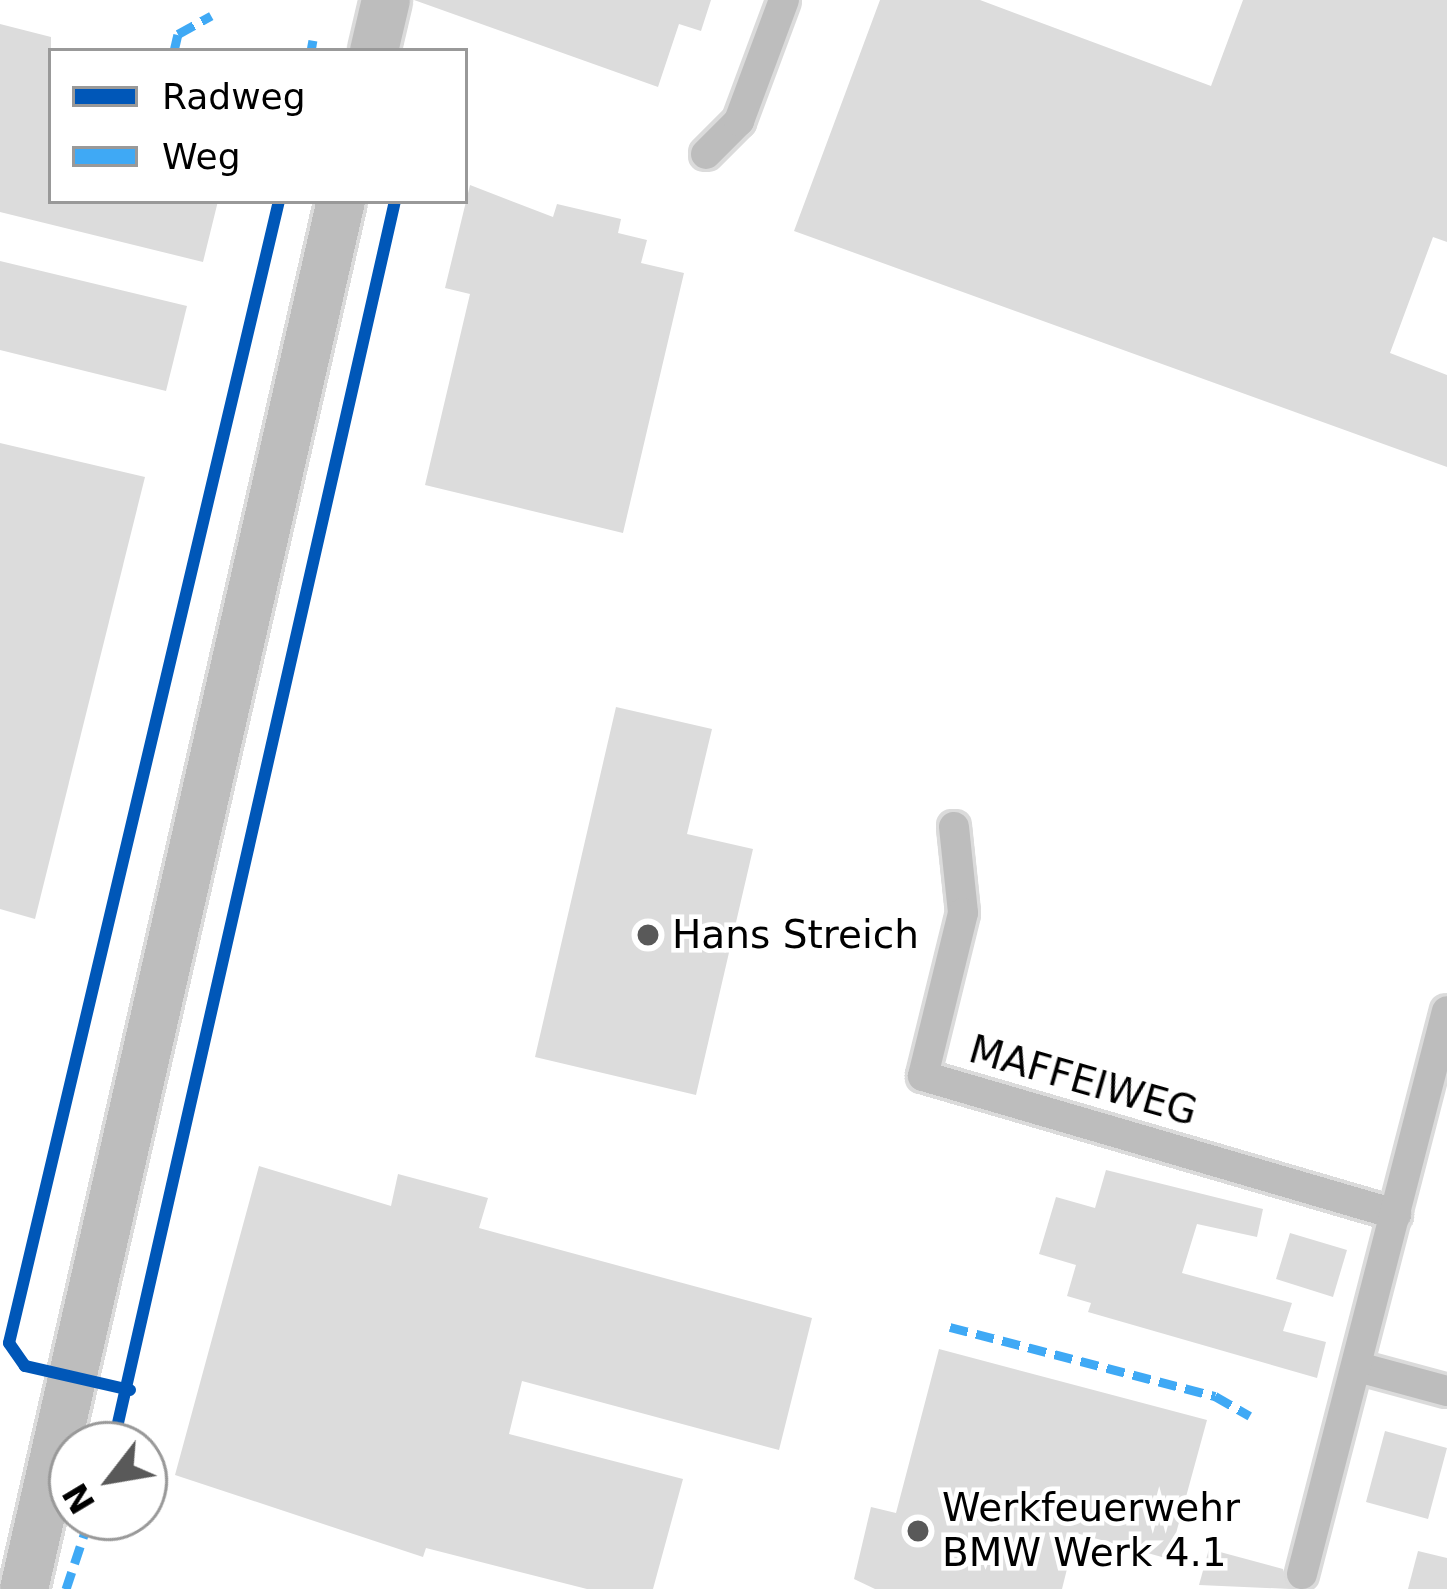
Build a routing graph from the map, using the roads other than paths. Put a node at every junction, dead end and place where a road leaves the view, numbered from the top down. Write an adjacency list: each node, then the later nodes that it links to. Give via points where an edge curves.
1 (386, 0): 3 (main road)
2 (784, 0): 4 (street, via 739,121)
3 (375, 48)
4 (706, 154)
5 (340, 204): 12 (main road)
6 (954, 827): 8 (street, MAFFEIWEG, via 963,914 922,1076)
7 (1447, 1010): 8 (street)
8 (1396, 1214): 9 (street)
9 (1358, 1367): 10 (street); 11 (street)
10 (1447, 1391)
11 (1302, 1574)
12 (24, 1589)

